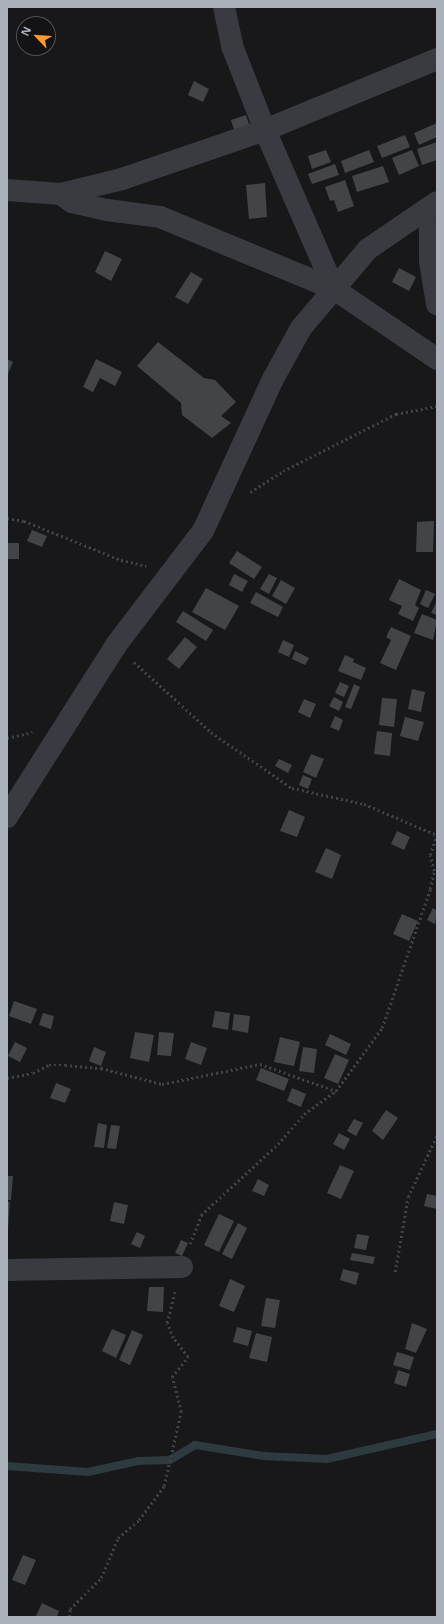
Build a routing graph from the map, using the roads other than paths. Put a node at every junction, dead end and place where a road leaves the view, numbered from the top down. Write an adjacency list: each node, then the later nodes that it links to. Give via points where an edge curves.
1 (224, 7): 3 (street, via 232,46)
2 (437, 59): 3 (street)
3 (264, 130): 5 (street, via 148,171); 7 (street)
4 (7, 190): 5 (street)
5 (61, 194): 7 (street, via 72,202 107,210 160,217)
6 (437, 202): 7 (street, via 368,249); 8 (street, via 430,230 430,262)
7 (334, 289): 9 (street); 10 (street, via 301,328 273,379 203,531 116,645)
8 (437, 304)
9 (437, 359)
10 (7, 816)
11 (182, 1266): 12 (street)
12 (7, 1270)

